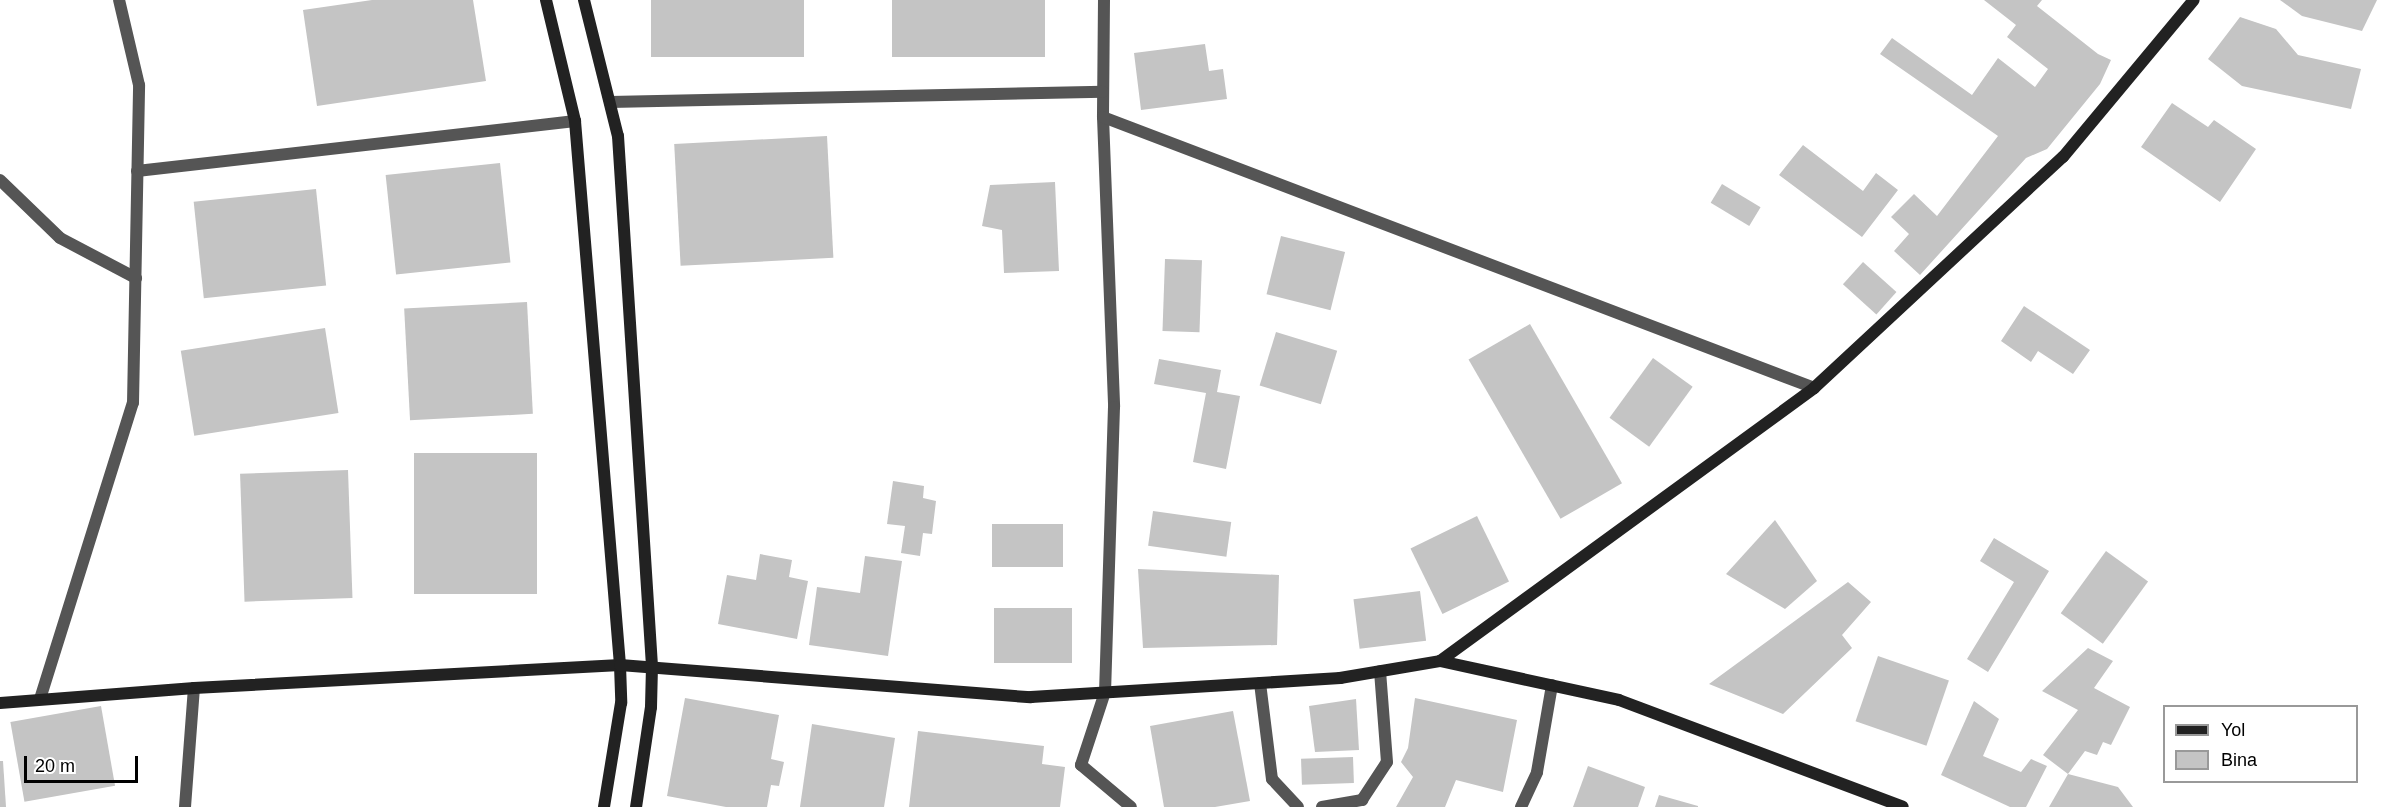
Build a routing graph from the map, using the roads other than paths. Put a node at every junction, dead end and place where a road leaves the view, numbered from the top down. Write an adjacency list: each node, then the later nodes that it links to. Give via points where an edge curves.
1 (119, 0): 10 (street, via 139,85)
2 (546, 0): 9 (street)
3 (584, 0): 7 (street)
4 (1104, 0): 6 (street)
5 (2194, 0): 13 (street, via 2063,157)
6 (1103, 92): 7 (street); 8 (street)
7 (610, 102): 16 (street, via 618,136)
8 (1103, 117): 13 (street); 21 (street, via 1114,407)
9 (575, 121): 10 (street); 15 (street)
10 (137, 171): 12 (street)
11 (0, 180): 12 (street, via 60,238)
12 (136, 278): 22 (street, via 133,403)
13 (1814, 388): 14 (street)
14 (1440, 661): 17 (street); 19 (street)
15 (620, 665): 16 (street); 20 (street); 25 (street, via 621,703)
16 (652, 666): 21 (street, via 1031,696); 26 (street, via 651,707)
17 (1380, 671): 18 (street); 29 (street, via 1387,762 1362,800)
18 (1260, 683): 21 (street); 28 (street, via 1272,779)
19 (1552, 685): 30 (street, via 1537,772); 31 (street, via 1619,700)
20 (194, 688): 22 (street); 24 (street)
21 (1105, 692): 27 (street, via 1081,765)
22 (40, 699): 23 (street)
23 (0, 703)
24 (185, 807)
25 (604, 807)
26 (636, 807)
27 (1131, 807)
28 (1298, 807)
29 (1323, 807)
30 (1521, 807)
31 (1903, 807)

